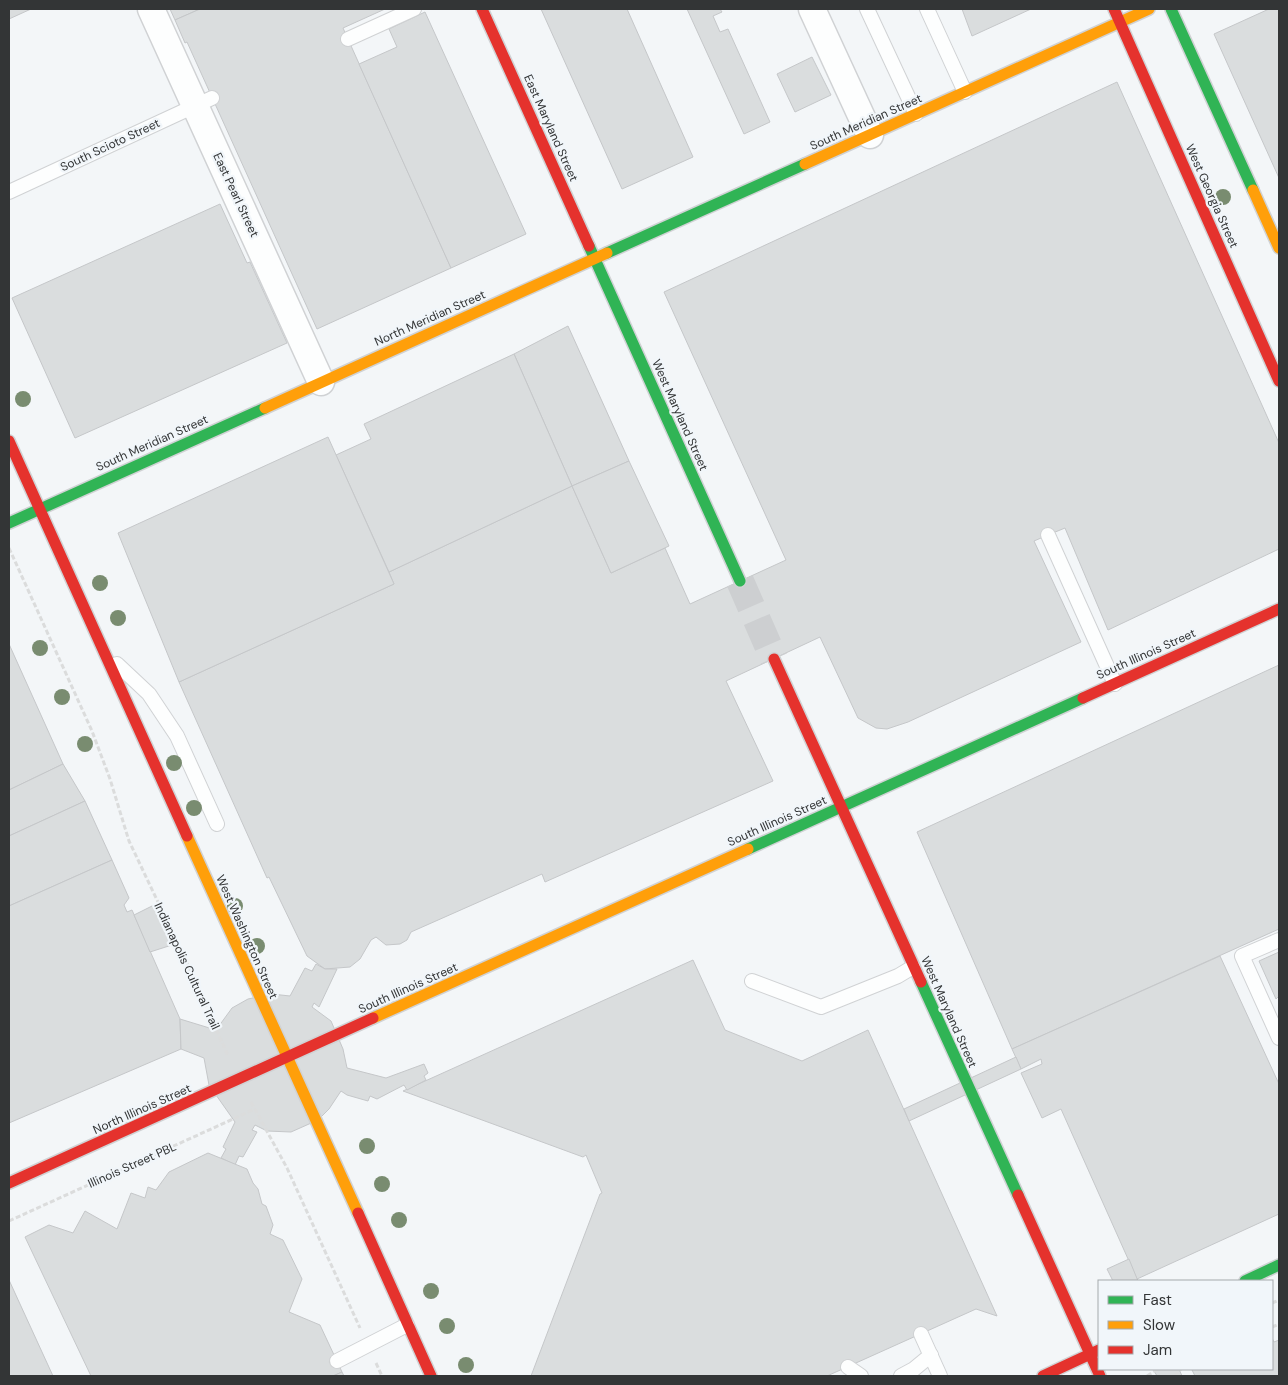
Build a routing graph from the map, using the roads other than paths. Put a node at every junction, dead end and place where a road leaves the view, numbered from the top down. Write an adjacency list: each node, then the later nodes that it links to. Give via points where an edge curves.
1 (151, 9): 13 (street, East Pearl Street)
2 (414, 9): 11 (lane)
3 (482, 9): 18 (main road, East Maryland Street)
4 (812, 9): 15 (street)
5 (867, 9): 14 (lane)
6 (928, 9): 12 (lane)
7 (1114, 9): 10 (main road, West Georgia Street)
8 (1149, 9): 10 (main road, South Meridian Street)
9 (1171, 9): 17 (main road)
10 (1120, 22): 12 (main road, South Meridian Street); 19 (main road, West Georgia Street)
11 (348, 39)
12 (965, 92): 14 (main road, South Meridian Street)
13 (204, 102): 16 (lane, South Scioto Street); 20 (street, East Pearl Street)
14 (916, 114): 15 (main road, South Meridian Street)
15 (870, 135): 18 (main road, South Meridian Street)
16 (9, 192)
17 (1279, 248)
18 (595, 259): 20 (main road, North Meridian Street); 26 (main road, West Maryland Street)
19 (1279, 381)
20 (322, 382): 21 (main road, North Meridian Street)
21 (277, 402): 23 (main road, South Meridian Street)
22 (9, 441): 23 (main road, West Washington Street)
23 (39, 509): 24 (main road); 28 (main road, West Washington Street)
24 (9, 523)
25 (1048, 535): 30 (lane)
26 (740, 581)
27 (1279, 610): 30 (main road, South Illinois Street)
28 (105, 654): 32 (lane, via 149,694 177,736); 37 (main road, West Washington Street)
29 (774, 659): 31 (main road, West Maryland Street)
30 (1115, 684): 31 (main road, South Illinois Street)
31 (842, 808): 34 (main road, West Maryland Street); 37 (main road, South Illinois Street)
32 (217, 824)
33 (1279, 940): 36 (lane, via 1242,956)
34 (913, 967): 35 (lane, via 821,1007); 43 (main road, West Maryland Street)
35 (752, 981)
36 (1279, 1038)
37 (287, 1058): 38 (main road, North Illinois Street); 41 (main road, West Washington Street)
38 (9, 1183)
39 (1279, 1265): 40 (main road)
40 (1246, 1280)
41 (407, 1325): 45 (lane); 48 (main road, West Washington Street)
42 (921, 1334): 44 (lane)
43 (1094, 1352): 47 (main road, West Maryland Street); 52 (main road)
44 (930, 1355): 50 (lane); 51 (lane)
45 (337, 1361)
46 (848, 1367): 49 (lane)
47 (1098, 1368)
48 (431, 1376)
49 (861, 1376)
50 (901, 1376)
51 (940, 1376)
52 (1043, 1376)

